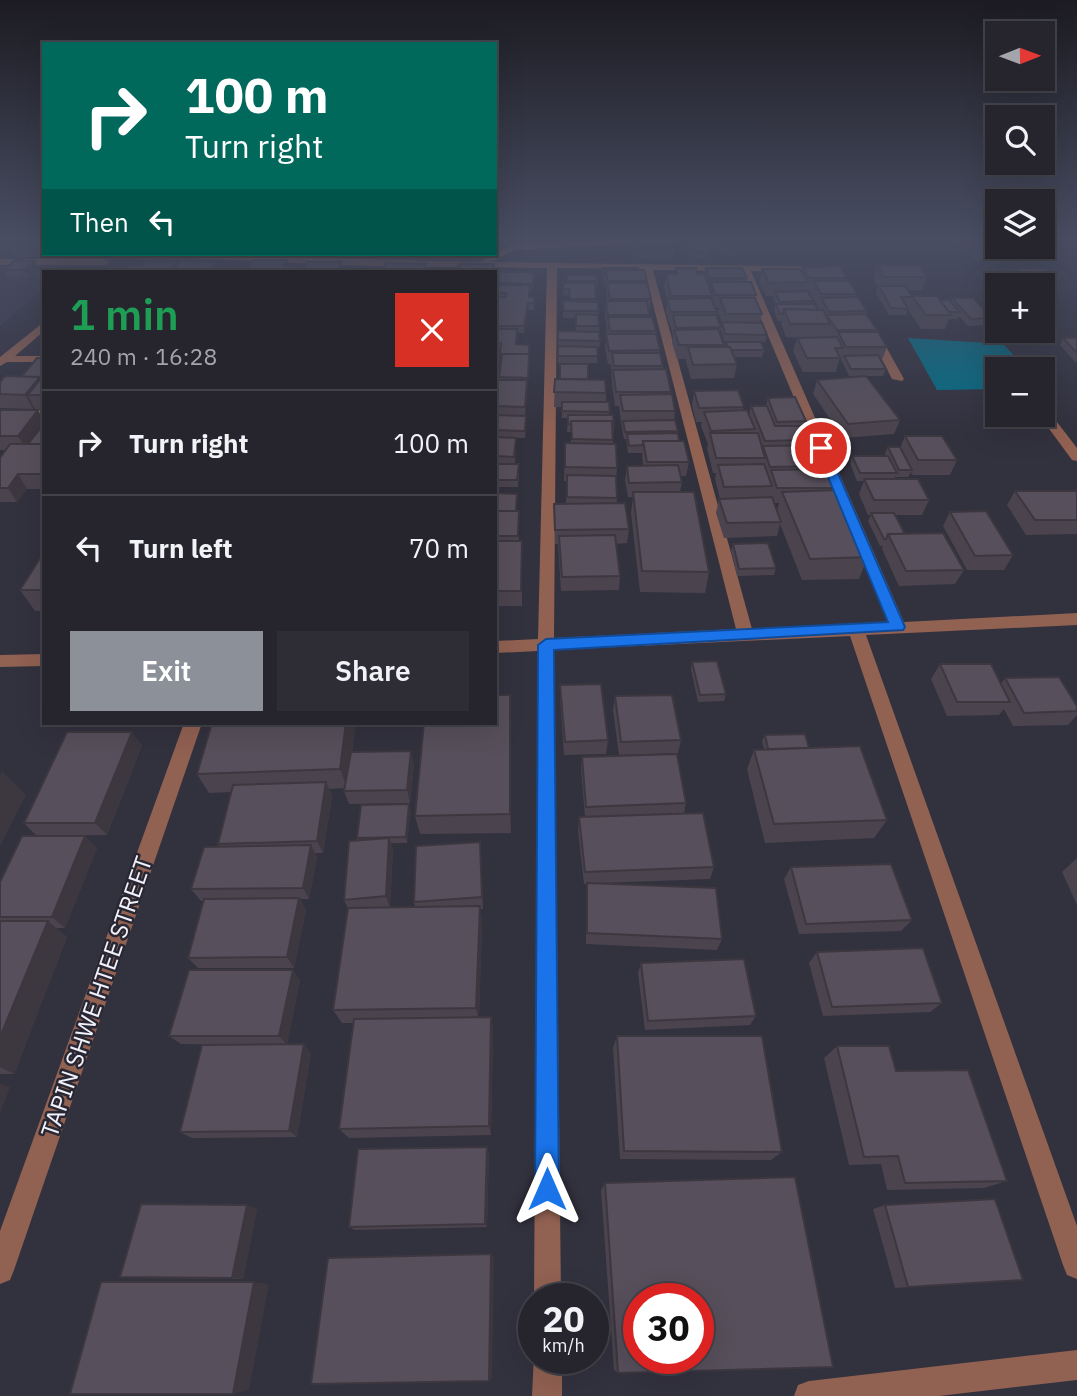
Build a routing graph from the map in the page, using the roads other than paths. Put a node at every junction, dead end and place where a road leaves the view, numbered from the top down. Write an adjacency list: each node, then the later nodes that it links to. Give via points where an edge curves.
1 (551, 304): 17 (street)
2 (658, 304): 16 (street)
3 (760, 304): 14 (street)
4 (865, 318): 8 (street)
5 (42, 327): 7 (street)
6 (42, 359): 7 (street)
7 (3, 361)
8 (898, 379)
9 (0, 414): 10 (street)
10 (42, 414)
11 (1054, 427): 12 (street)
12 (1077, 457)
13 (1077, 619): 14 (street)
14 (898, 627): 15 (street)
15 (856, 629): 16 (street); 22 (street)
16 (745, 633): 17 (street)
17 (546, 645): 18 (street); 24 (street)
18 (497, 647)
19 (42, 660): 20 (street)
20 (0, 661)
21 (192, 725): 23 (street, TAPIN SHWE HTEE STREET)
22 (1077, 1265)
23 (0, 1270)
24 (547, 1283)
25 (1077, 1365): 28 (street)
26 (547, 1374): 27 (street)
27 (547, 1396)
28 (810, 1396)

